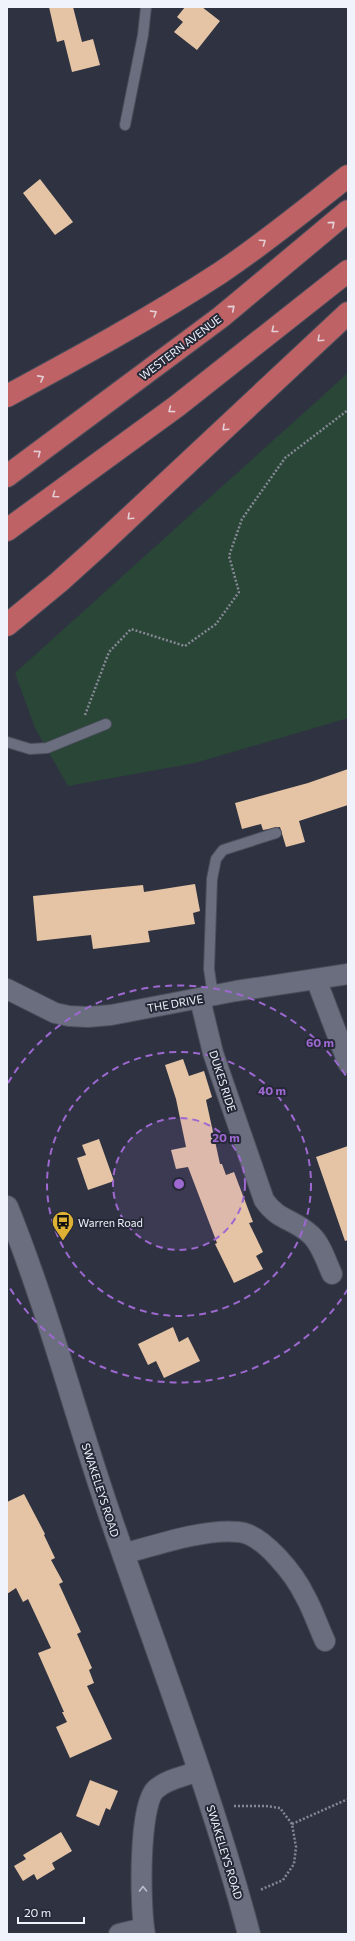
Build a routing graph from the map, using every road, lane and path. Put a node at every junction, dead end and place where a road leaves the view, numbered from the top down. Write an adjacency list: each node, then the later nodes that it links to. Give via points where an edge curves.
1 (146, 7): 2 (lane)
2 (125, 125)
3 (348, 176): 7 (highway, one-way to 3, via 105,343 220,273)
4 (348, 211): 9 (highway, WESTERN AVENUE, one-way to 4, via 220,317)
5 (348, 271): 10 (highway, one-way to 10, via 177,406)
6 (348, 313): 11 (highway, one-way to 11, via 100,545)
7 (7, 396)
8 (348, 410): 14 (path, via 285,458 242,519 229,556 239,592 216,624 185,646 131,629 109,652)
9 (7, 476)
10 (7, 530)
11 (12, 621): 12 (lane)
12 (7, 638)
13 (106, 724): 14 (lane)
14 (77, 736): 15 (lane, via 47,748 30,749)
15 (7, 742)
16 (276, 833): 20 (lane, via 223,850 216,859 212,879)
17 (348, 974): 18 (street, THE DRIVE)
18 (316, 979): 20 (street, THE DRIVE); 21 (street)
19 (7, 989): 20 (street, THE DRIVE, via 45,1008 69,1016 111,1015)
20 (206, 998): 23 (street, DUKES RIDE, via 214,1053 264,1200 276,1214 311,1234 317,1241)
21 (348, 1063)
22 (7, 1208): 24 (main road, SWAKELEYS ROAD, via 29,1265)
23 (332, 1274)
24 (123, 1554): 25 (street, via 204,1534 225,1531 250,1534 270,1550 290,1573 305,1595); 26 (main road, SWAKELEYS ROAD)
25 (324, 1641)
26 (199, 1771): 28 (main road, SWAKELEYS ROAD); 31 (street, one-way to 26, via 143,1836 148,1801 156,1788)
27 (348, 1799): 29 (path)
28 (213, 1815): 29 (path, via 236,1805 266,1806 280,1808); 30 (main road, SWAKELEYS ROAD)
29 (292, 1824): 30 (path, via 296,1847 294,1864 284,1880)
30 (239, 1898): 33 (main road, SWAKELEYS ROAD)
31 (144, 1931): 32 (street)
32 (119, 1934)
33 (248, 1934)

